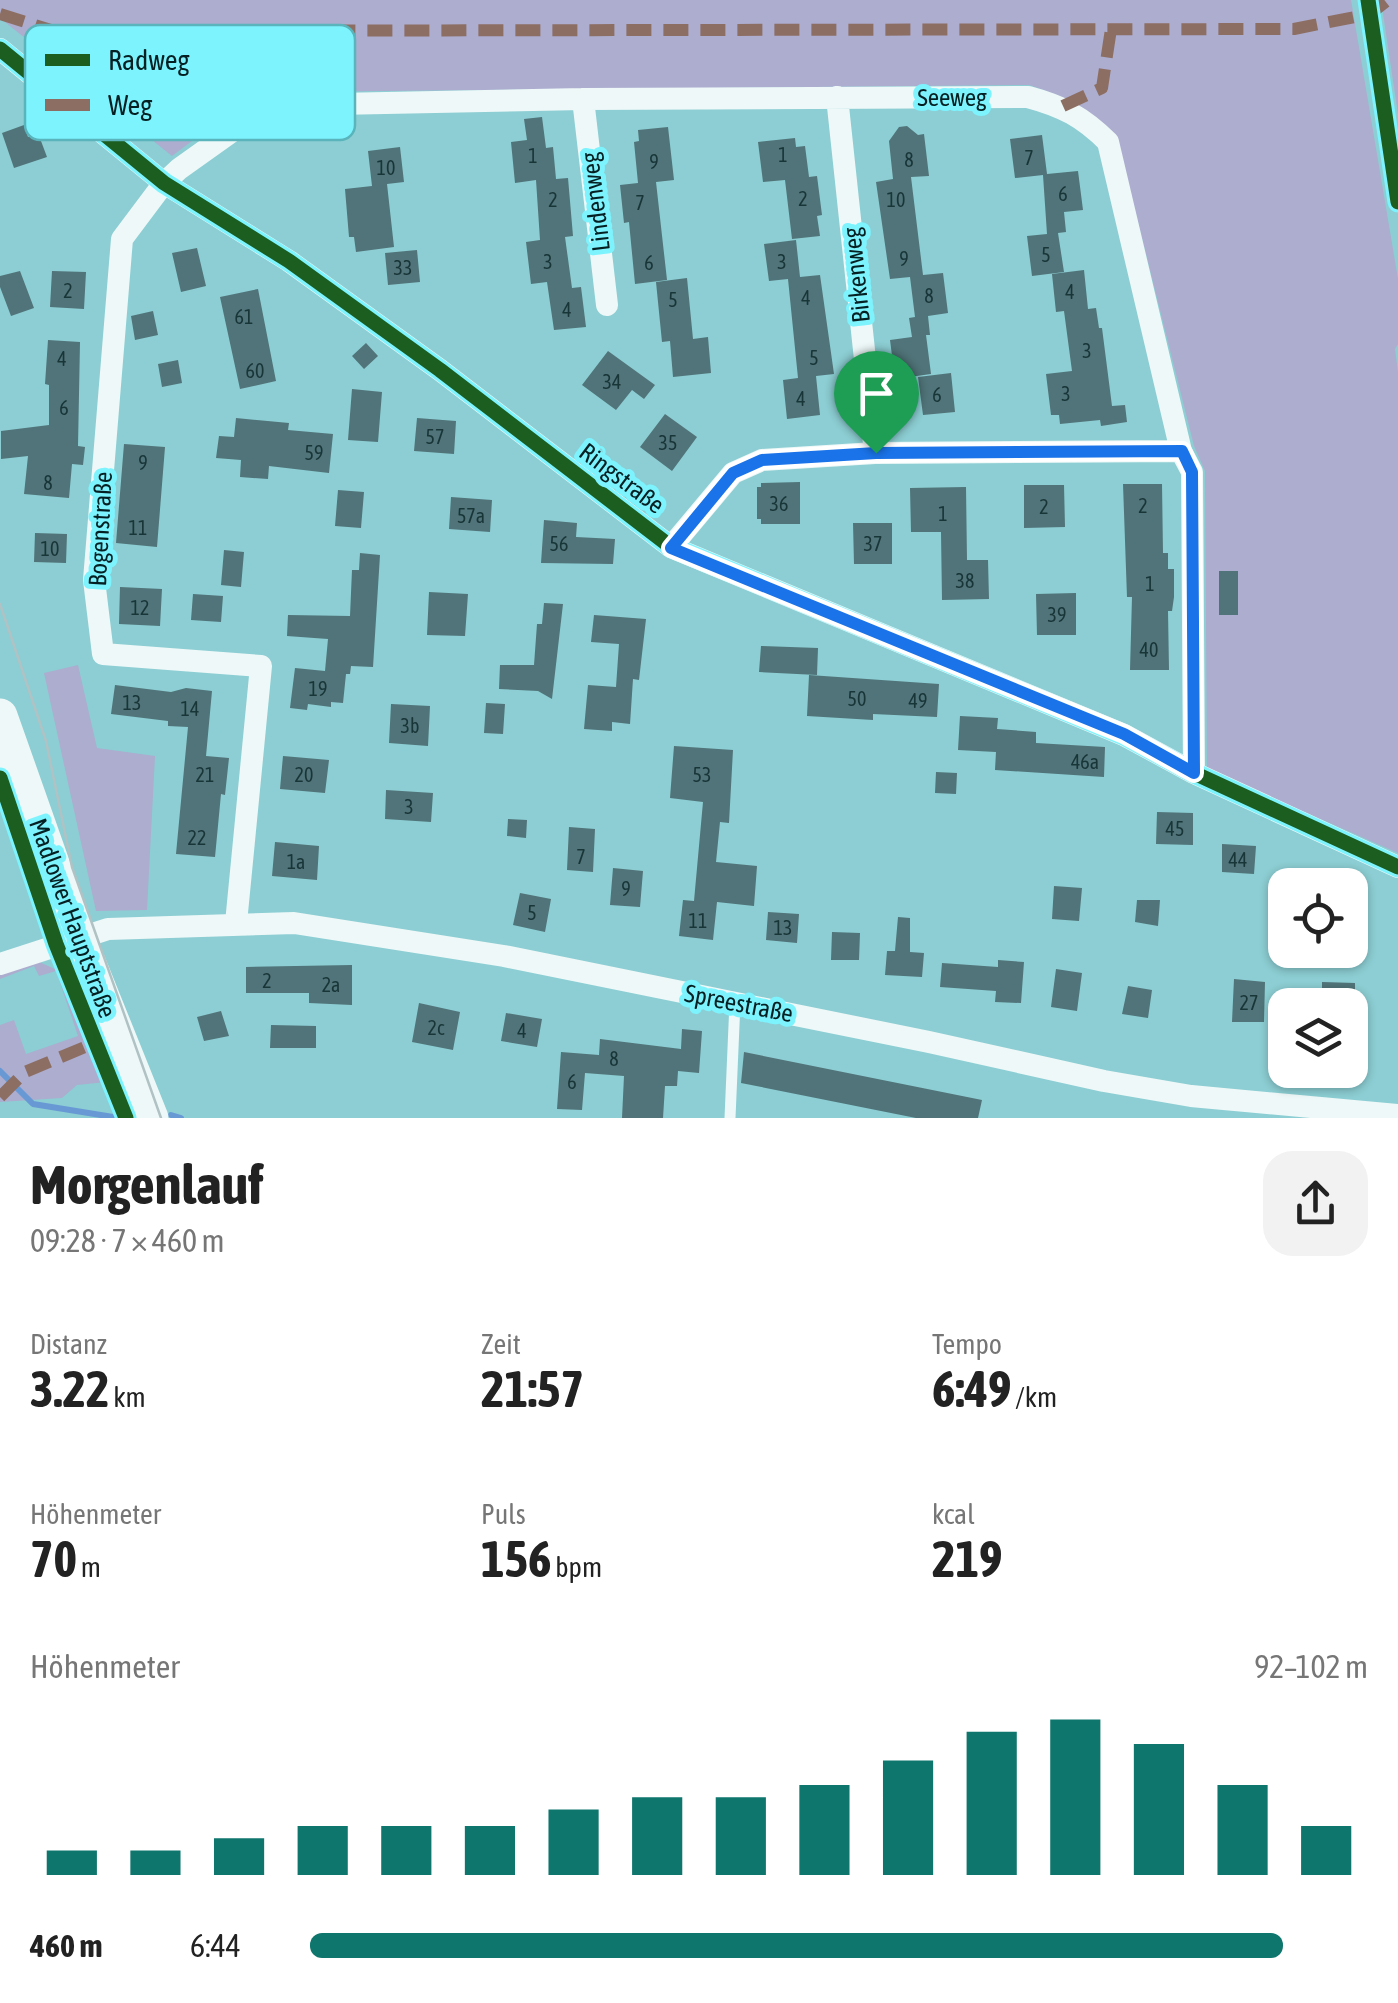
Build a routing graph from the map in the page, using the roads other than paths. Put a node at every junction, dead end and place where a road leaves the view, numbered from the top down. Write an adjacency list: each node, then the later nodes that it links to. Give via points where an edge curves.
1 (1368, 0): 10 (lane)
2 (0, 49): 3 (street, Ringstraße)
3 (25, 69)
4 (837, 97): 5 (street, Seeweg); 12 (street, Seeweg, via 1028,97 1063,106 1108,142); 13 (street, Birkenweg)
5 (584, 99): 6 (street, Seeweg); 11 (street, Lindenweg)
6 (355, 104)
7 (111, 140): 9 (street, Ringstraße)
8 (221, 140): 9 (street, Seeweg)
9 (164, 183): 14 (street, Ringstraße, via 304,272); 18 (street, Bogenstraße, via 122,239 94,580 103,654 261,666)
10 (1398, 202)
11 (608, 305)
12 (1182, 451): 13 (street); 16 (street, Seeweg, via 1192,472)
13 (876, 453): 14 (street, via 762,460 733,473)
14 (671, 548): 16 (street, Ringstraße, via 1124,734)
15 (0, 716): 19 (main road, Madlower Hauptstraße)
16 (1194, 773): 17 (street, Ringstraße)
17 (1398, 867)
18 (236, 922): 19 (street, Spreestraße, via 108,929); 21 (street, Spreestraße, via 294,923 487,952)
19 (78, 937): 20 (street, Spreestraße); 23 (main road, Madlower Hauptstraße)
20 (0, 964)
21 (736, 1002): 22 (street, Spreestraße, via 1191,1096); 24 (lane)
22 (1398, 1114)
23 (151, 1118)
24 (730, 1118)

